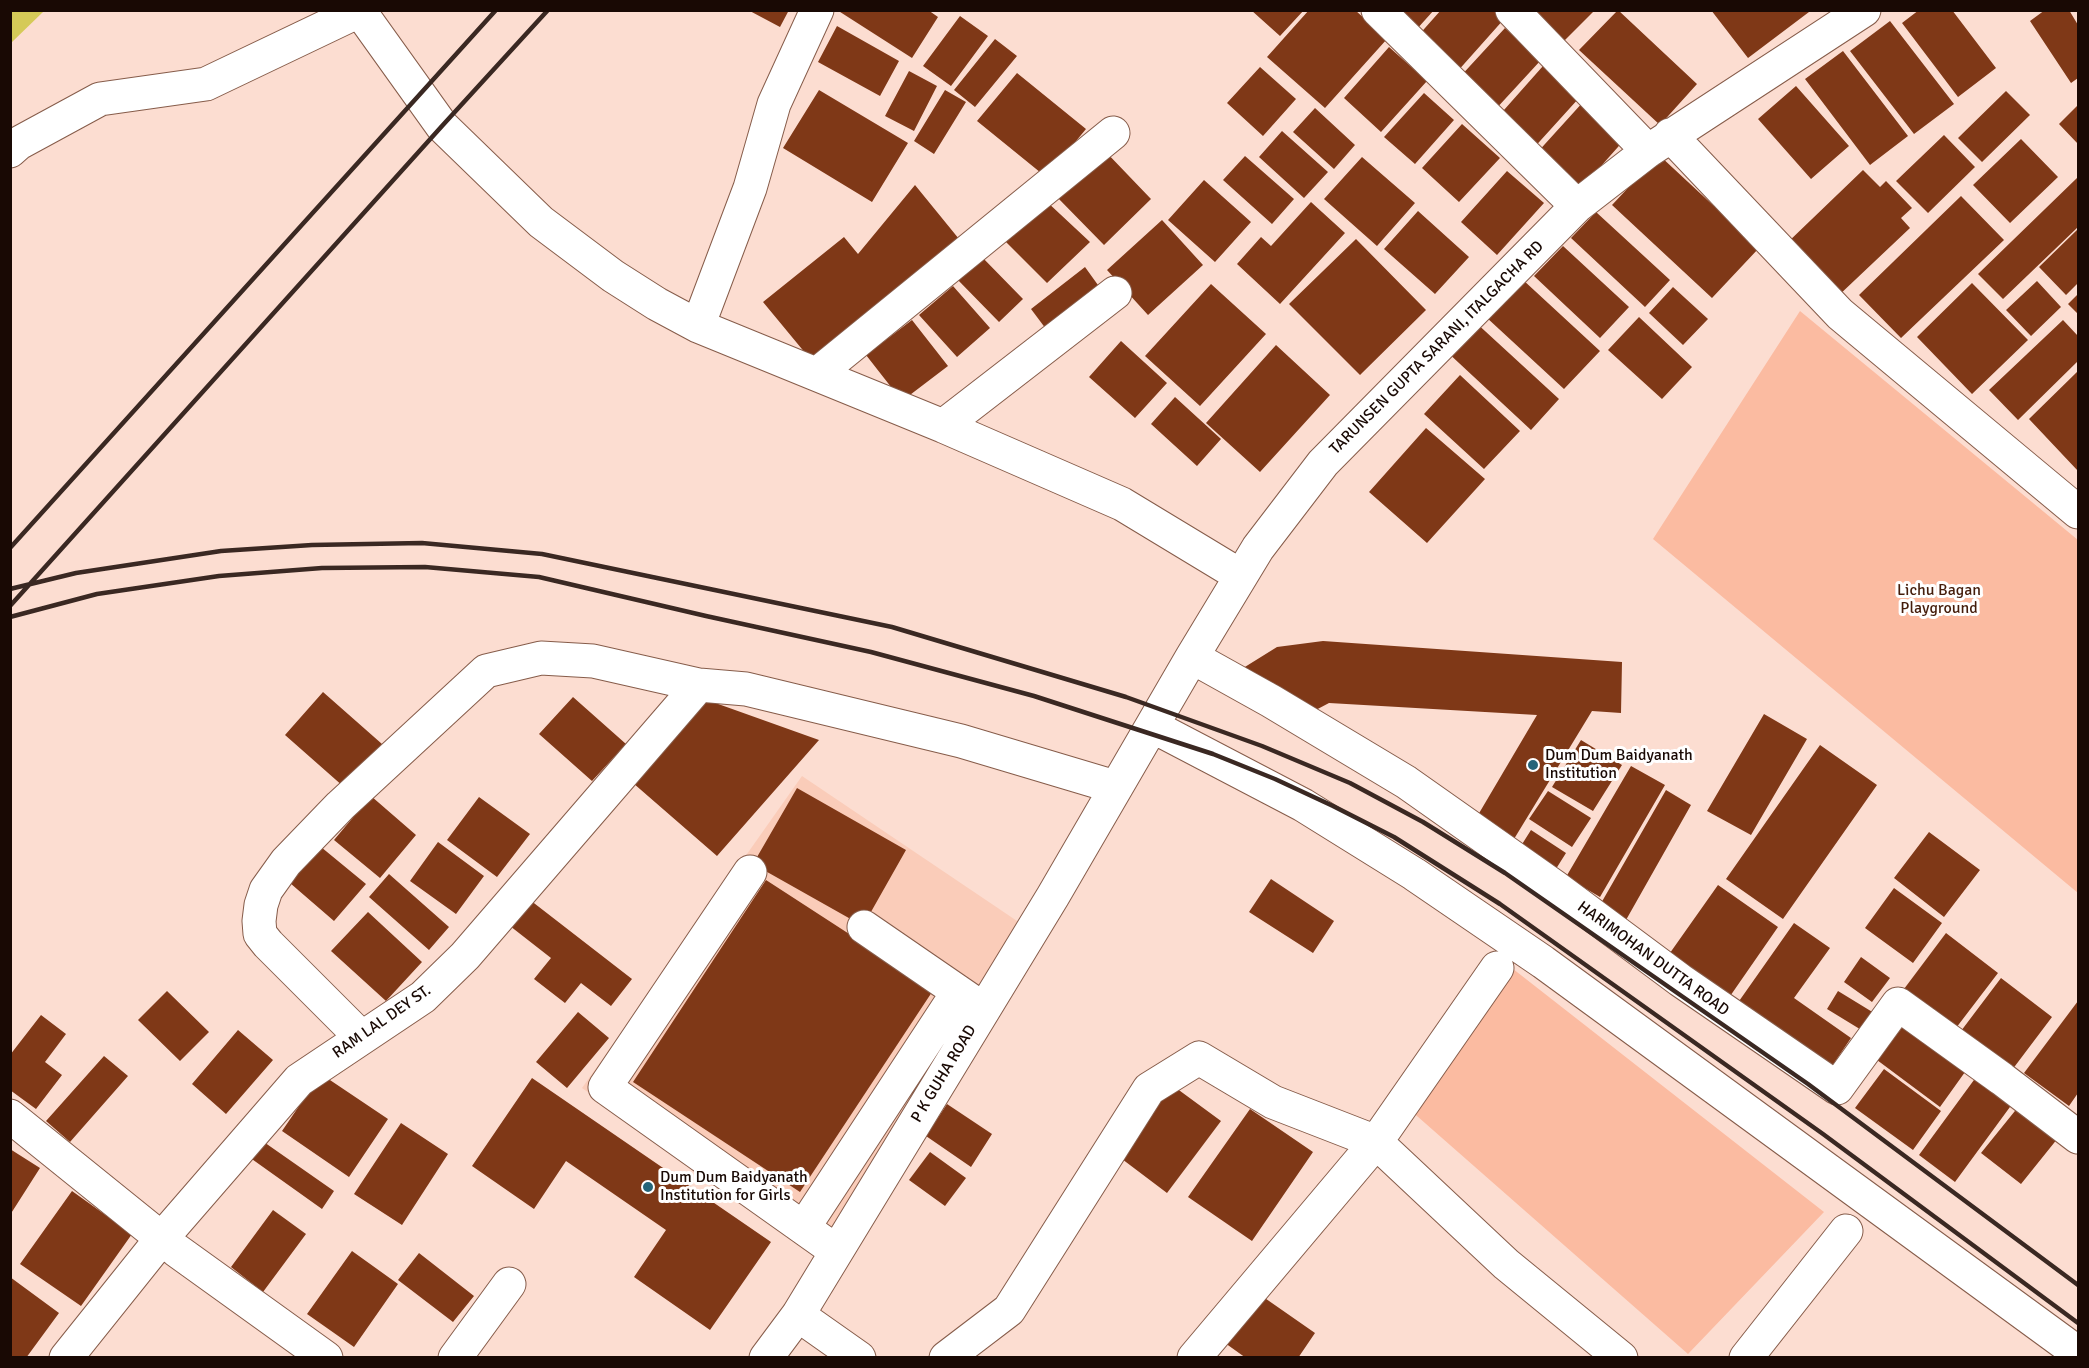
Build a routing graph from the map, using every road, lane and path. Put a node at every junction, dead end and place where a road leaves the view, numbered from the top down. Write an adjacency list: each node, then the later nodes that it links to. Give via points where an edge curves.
1 (818, 10): 11 (street, via 774,104 750,188)
2 (1378, 10): 9 (street)
3 (1512, 10): 7 (street)
4 (1864, 10): 7 (street, TARUNSEN GUPTA SARANI, ITALGACHA RD)
5 (360, 11): 8 (street, via 206,84 100,99); 11 (street, via 442,126 541,222 613,276)
6 (1113, 133): 12 (street)
7 (1659, 143): 9 (street, TARUNSEN GUPTA SARANI, ITALGACHA RD); 14 (street, via 1840,314)
8 (10, 151)
9 (1577, 206): 15 (street, TARUNSEN GUPTA SARANI, ITALGACHA RD, via 1323,463)
10 (1115, 293): 13 (street)
11 (698, 326): 12 (street)
12 (817, 374): 13 (street)
13 (943, 426): 15 (street, via 1122,504)
14 (2079, 512)
15 (1241, 576): 16 (street, TARUNSEN GUPTA SARANI, ITALGACHA RD)
16 (1192, 657): 18 (street, TARUNSEN GUPTA SARANI, ITALGACHA RD); 26 (street, HARIMOHAN DUTTA ROAD, via 1406,782 1837,1088 1898,1004)
17 (699, 685): 19 (street, via 746,689 962,741); 24 (street, RAM LAL DEY ST., via 465,956 423,996); 24 (street, via 593,661 541,658 486,671 340,806 286,862 266,890 260,933)
18 (1152, 726): 19 (street, TARUNSEN GUPTA SARANI, ITALGACHA RD); 34 (street, via 1303,805 1414,874 1552,969)
19 (1116, 787): 23 (street, P K GUHA ROAD, via 1053,896)
20 (750, 872): 28 (street, via 604,1087)
21 (864, 927): 23 (street)
22 (1497, 968): 27 (street)
23 (971, 1000): 28 (street); 31 (street, P K GUHA ROAD)
24 (361, 1037): 30 (street, RAM LAL DEY ST., via 299,1080)
25 (10, 1116): 30 (street)
26 (2079, 1137)
27 (1376, 1142): 40 (street, via 1273,1102 1199,1058 1149,1089 1009,1311); 41 (street); 42 (street, via 1506,1264)
28 (804, 1227): 31 (street)
29 (1846, 1231): 43 (street)
30 (162, 1238): 35 (street, RAM LAL DEY ST.); 36 (street)
31 (837, 1251): 33 (street, P K GUHA ROAD)
32 (509, 1284): 37 (street)
33 (798, 1315): 38 (street, P K GUHA ROAD); 39 (street)
34 (2079, 1353)
35 (66, 1358)
36 (326, 1358)
37 (455, 1358)
38 (766, 1358)
39 (859, 1358)
40 (946, 1358)
41 (1194, 1358)
42 (1621, 1358)
43 (1746, 1358)

